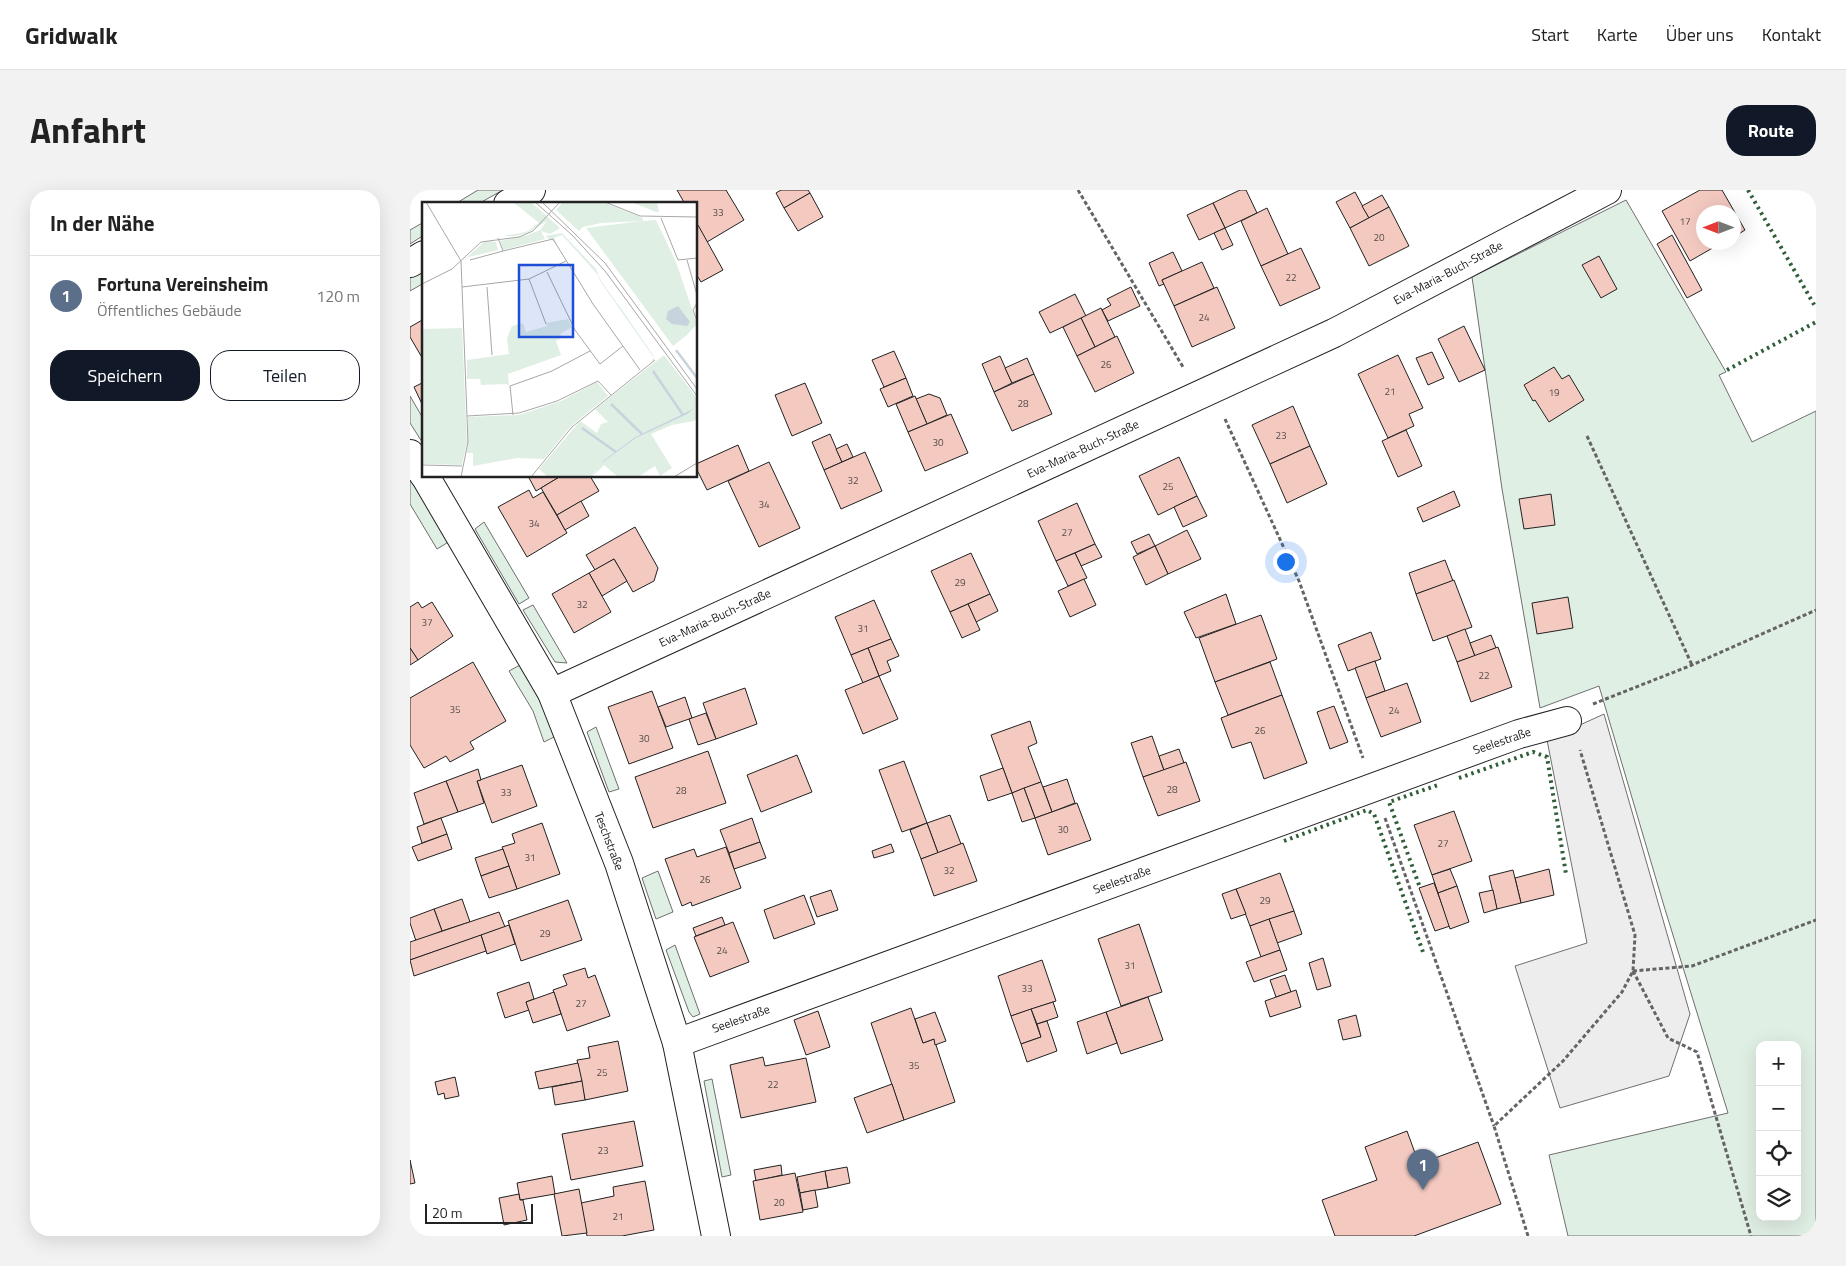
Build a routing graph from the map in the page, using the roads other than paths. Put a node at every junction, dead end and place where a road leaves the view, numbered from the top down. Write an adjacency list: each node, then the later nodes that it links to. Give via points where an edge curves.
1 (531, 190): 3 (street)
2 (1607, 190): 9 (street, Eva-Maria-Buch-Straße, via 1334,333)
3 (511, 202)
4 (422, 255): 5 (street)
5 (410, 263)
6 (410, 454): 7 (street, Teschstraße)
7 (422, 473)
8 (425, 478): 9 (street, Teschstraße)
9 (552, 694): 11 (street, Teschstraße, via 618,863)
10 (1567, 721): 11 (street, Seelestraße, via 1519,734)
11 (678, 1043): 12 (street, Teschstraße)
12 (716, 1236)

